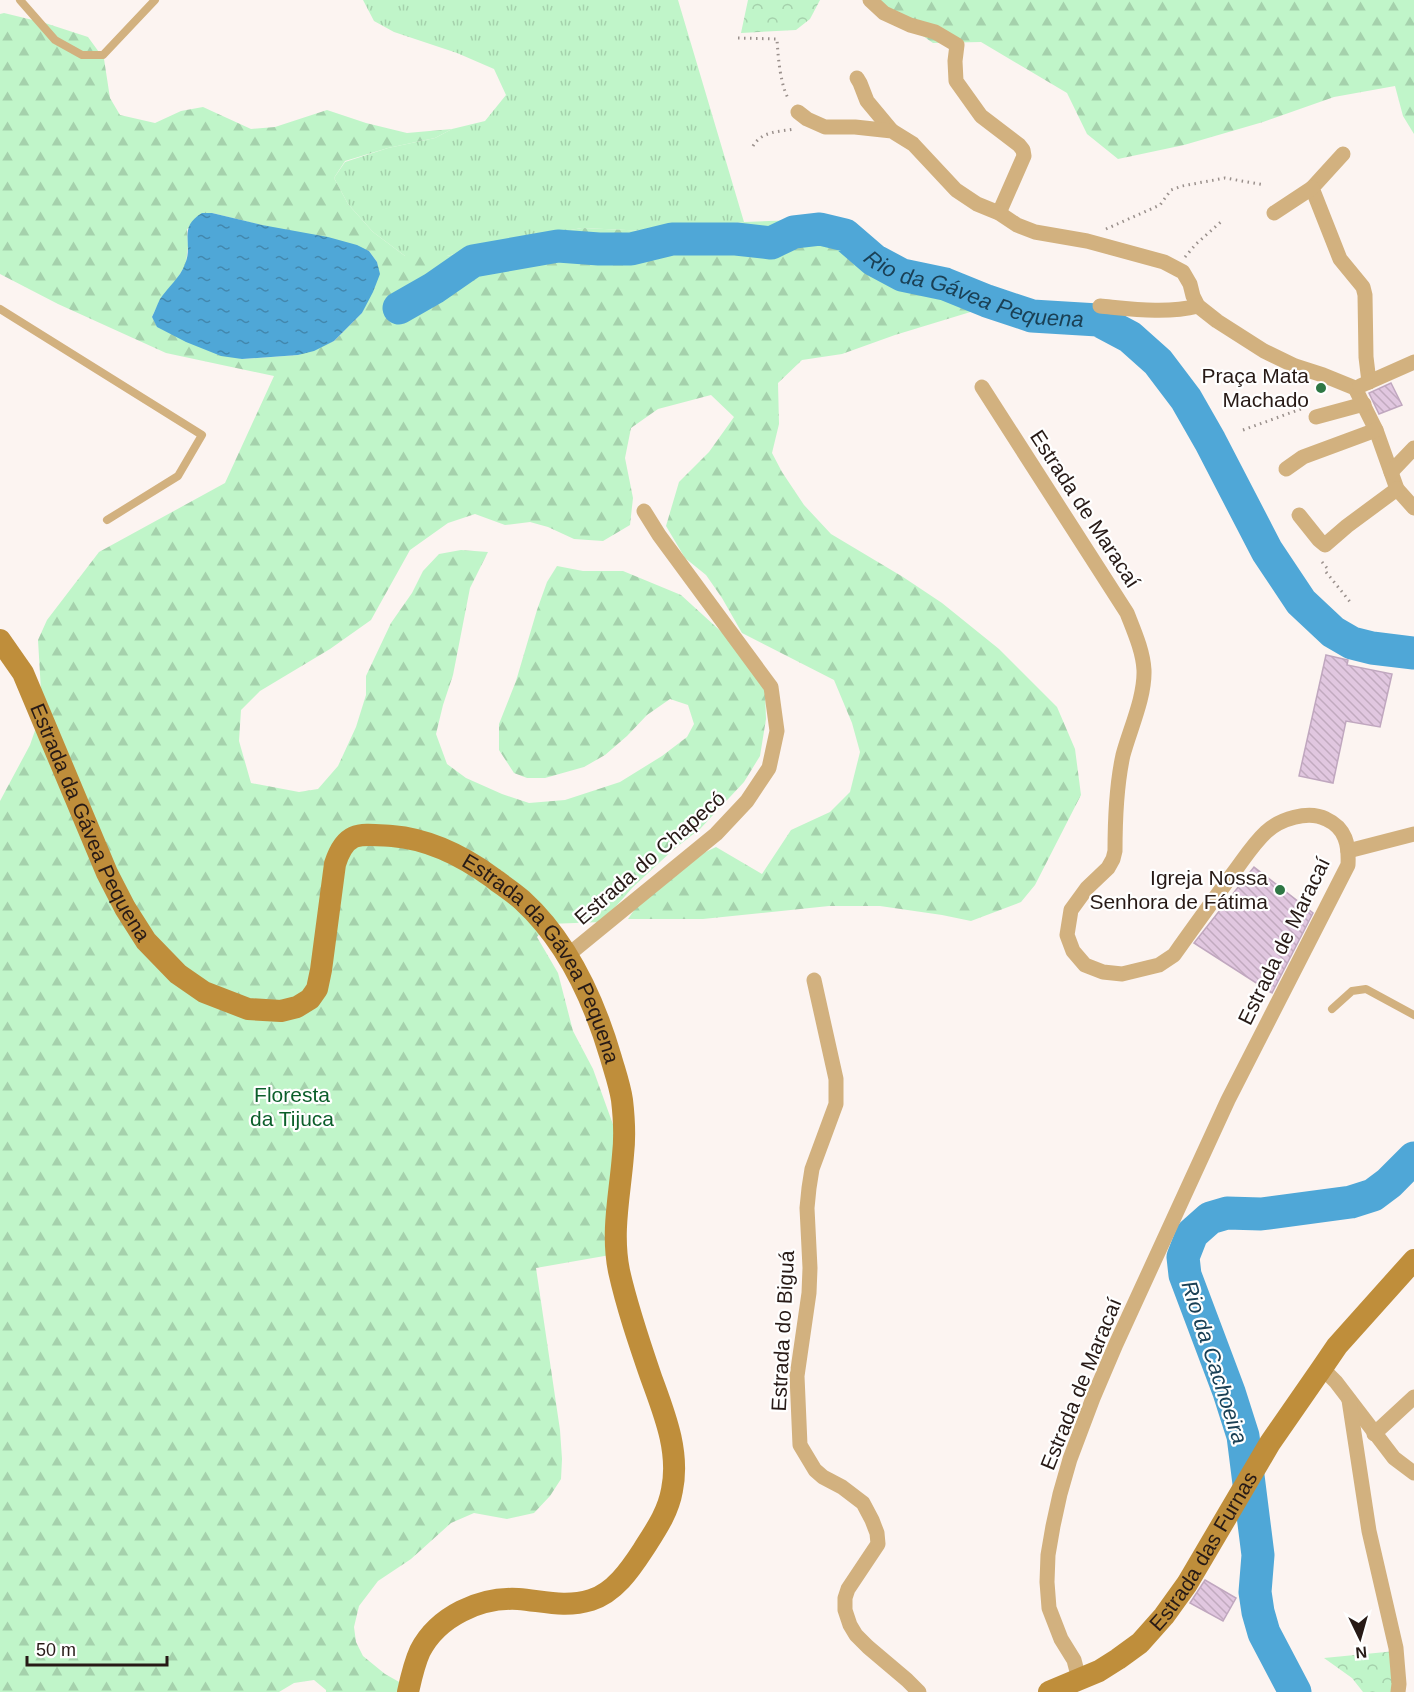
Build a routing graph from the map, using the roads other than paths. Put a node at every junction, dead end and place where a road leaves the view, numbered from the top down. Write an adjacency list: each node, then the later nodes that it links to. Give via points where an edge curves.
1 (21, 0): 2 (lane, via 55,40 82,55 103,55)
2 (155, 0)
3 (870, 0): 9 (street, via 884,13 935,32 957,45 956,81 981,116 1023,150 1024,156)
4 (856, 78): 6 (street, via 867,101)
5 (798, 112): 6 (street, via 825,127)
6 (892, 131): 9 (street, via 914,144 956,190)
7 (1343, 154): 8 (street)
8 (1312, 188): 10 (street); 15 (street, via 1340,259 1363,287 1366,357)
9 (999, 213): 12 (street, via 1035,232 1087,242 1179,269 1184,272)
10 (1274, 213)
11 (1100, 306): 12 (street, via 1151,311)
12 (1198, 306): 15 (street, via 1264,351 1294,366)
13 (0, 309): 27 (lane, via 202,435 178,476)
14 (1414, 362): 15 (street)
15 (1362, 385): 17 (street)
16 (982, 387): 30 (street, Estrada de Maracaí, via 1127,613 1141,653 1141,692 1116,793 1115,852 1108,868 1071,910 1066,935 1073,951 1085,964 1103,972 1122,974 1158,965 1174,955 1266,832 1283,821 1324,818 1342,831)
17 (1364, 404): 18 (street); 19 (street)
18 (1310, 412)
19 (1376, 430): 21 (street, via 1303,457); 22 (street)
20 (1414, 448): 22 (street)
21 (1286, 469)
22 (1393, 470): 23 (street)
23 (1397, 489): 24 (street); 26 (street, via 1322,542)
24 (1414, 508)
25 (644, 511): 31 (street, Estrada do Chapecó, via 771,687 777,731 769,768 747,801 716,834)
26 (1299, 515)
27 (107, 520)
28 (0, 640): 31 (street, Estrada da Gávea Pequena, via 23,673 125,908 146,941 178,974 204,992 248,1009 270,1011 297,1007 310,999 321,970 335,864 348,839 360,835 402,837 462,858 522,899)
29 (1414, 834): 30 (street)
30 (1348, 851): 41 (street, Estrada de Maracaí, via 1348,865 1228,1100 1121,1333 1070,1460 1053,1526 1047,1582 1049,1608)
31 (568, 955): 42 (street, Estrada da Gávea Pequena, via 595,1008 622,1098 624,1153 616,1248 629,1311 671,1440 672,1490 655,1531 614,1588 592,1600 571,1604 516,1599 490,1600 466,1608 440,1627 421,1648)
32 (814, 980): 43 (street, Estrada do Biguá, via 836,1078 836,1104 809,1188 809,1293 797,1376 800,1445 814,1470 863,1503 877,1533 878,1544 845,1598 850,1625 868,1647)
33 (1332, 1009): 34 (lane, via 1352,992 1366,989)
34 (1414, 1016)
35 (1414, 1260): 36 (street, Estrada das Furnas)
36 (1322, 1368): 38 (street); 41 (street, Estrada das Furnas, via 1270,1443 1164,1616 1140,1643 1099,1671)
37 (1414, 1397): 39 (street)
38 (1349, 1400): 39 (street); 45 (street, via 1369,1531 1396,1648)
39 (1374, 1434): 40 (street, via 1394,1458)
40 (1414, 1473)
41 (1079, 1679): 44 (street, Estrada das Furnas)
42 (408, 1692)
43 (919, 1692)
44 (1050, 1692)
45 (1398, 1692)

